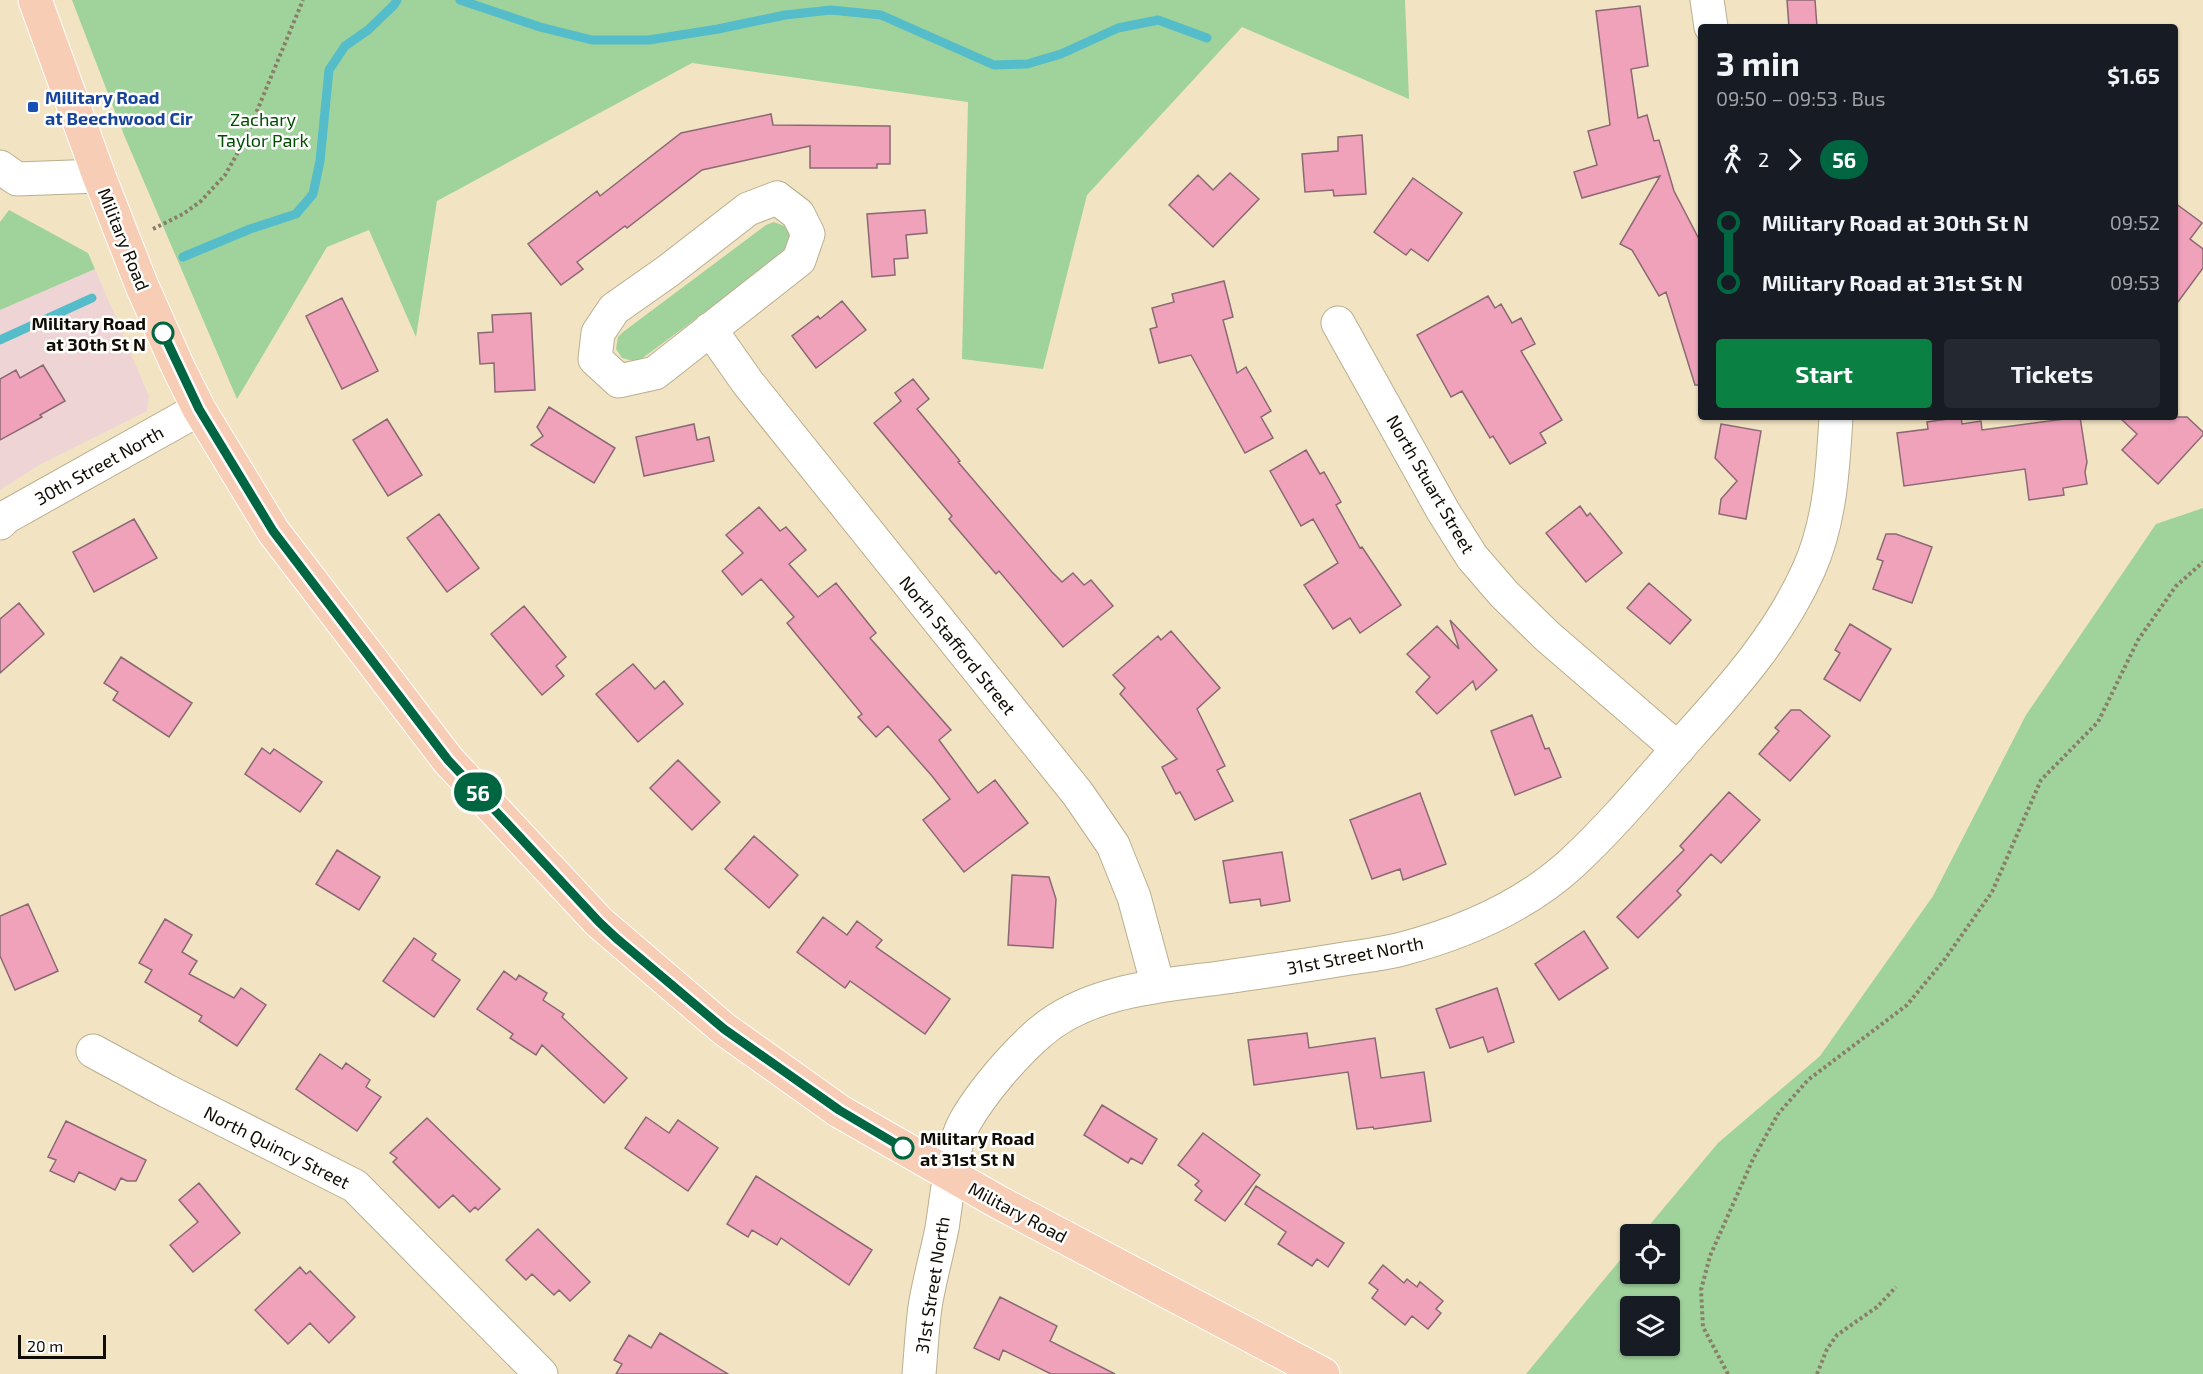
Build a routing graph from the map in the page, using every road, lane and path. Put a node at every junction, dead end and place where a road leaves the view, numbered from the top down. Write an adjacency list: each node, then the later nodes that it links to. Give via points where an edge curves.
1 (35, 0): 6 (main road, Military Road)
2 (303, 0): 7 (path, via 244,142 225,175 183,214)
3 (1707, 0): 4 (street)
4 (1711, 24)
5 (0, 166): 6 (street, via 17,179)
6 (99, 176): 7 (main road, Military Road)
7 (124, 241): 10 (main road, Military Road)
8 (1338, 323): 14 (street, North Stuart Street, via 1472,557 1547,636)
9 (710, 329): 9 (street, via 799,260 808,234 798,214 777,198 748,209 614,309 598,333 596,359 619,381 655,373); 15 (street, North Stafford Street, via 748,383 1084,803 1113,845 1130,887)
10 (199, 409): 12 (street, 30th Street North); 17 (main road, Military Road, via 273,531 448,760 599,922 724,1029 839,1110)
11 (1836, 420): 14 (street, 31st Street North, via 1830,495 1809,568 1784,619 1762,651)
12 (0, 523)
13 (2203, 562): 22 (path, via 2176,586 2139,640 2098,722 2041,780 1992,892 1945,959 1907,1005 1808,1080 1778,1114 1753,1159 1710,1256 1701,1290 1703,1327)
14 (1678, 749): 15 (street, 31st Street North, via 1570,865 1522,900 1482,922 1399,950)
15 (1158, 986): 17 (street, 31st Street North, via 1086,1005 1056,1020 1036,1036 995,1080 965,1122)
16 (93, 1051): 19 (street, North Quincy Street, via 355,1186)
17 (950, 1175): 20 (street, 31st Street North, via 925,1307); 21 (main road, Military Road)
18 (1896, 1287): 23 (path, via 1877,1307 1837,1335)
19 (541, 1374)
20 (919, 1374)
21 (1323, 1374)
22 (1728, 1374)
23 (1817, 1374)

